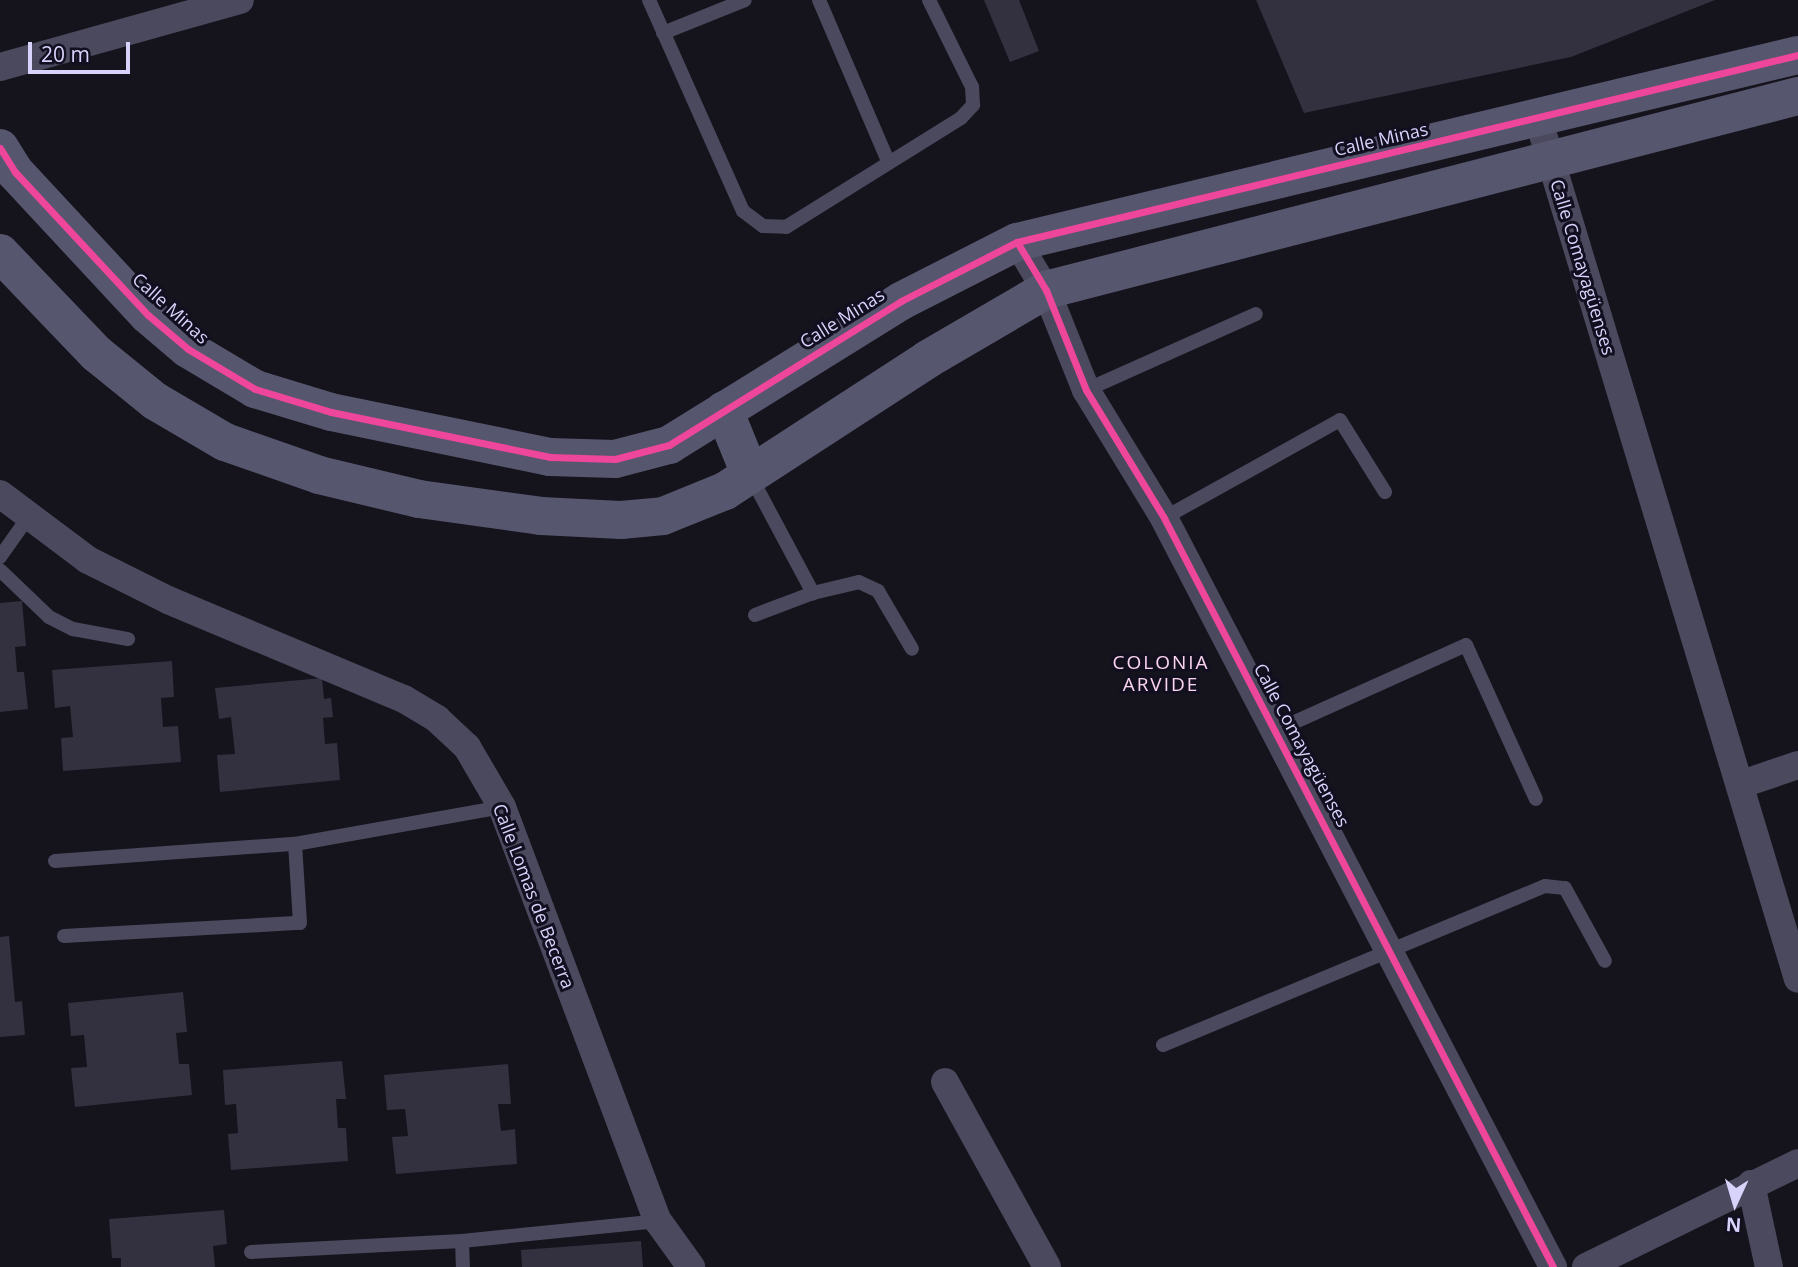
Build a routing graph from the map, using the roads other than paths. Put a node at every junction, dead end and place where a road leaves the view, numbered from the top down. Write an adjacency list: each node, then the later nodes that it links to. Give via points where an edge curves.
1 (240, 0): 8 (street)
2 (649, 0): 6 (lane)
3 (745, 0): 6 (lane)
4 (820, 0): 13 (lane)
5 (929, 0): 13 (lane, via 972,87 972,106 961,118)
6 (663, 33): 13 (lane, via 743,211 763,226 786,227)
7 (1798, 55): 10 (street, Calle Minas)
8 (0, 67)
9 (1798, 96): 12 (street)
10 (1538, 118): 12 (street, Calle Comayagüenses); 14 (street, Calle Minas)
11 (0, 148): 19 (street, Calle Minas, via 15,172 148,315 188,349 255,389 331,412 550,457 615,459 669,446)
12 (1550, 157): 16 (street); 33 (street, Calle Comayagüenses)
13 (889, 163)
14 (1017, 242): 16 (street, Calle Comayagüenses); 19 (street, Calle Minas, via 901,301)
15 (0, 253): 20 (street, via 97,354 155,401 225,442 319,475 419,499 541,516 621,520 663,516 696,505)
16 (1046, 290): 18 (street, Calle Comayagüenses); 20 (street, via 928,359)
17 (1256, 314): 18 (lane)
18 (1086, 390): 24 (street, Calle Comayagüenses)
19 (724, 410): 20 (street)
20 (750, 474): 27 (lane)
21 (1385, 492): 24 (lane, via 1340,420)
22 (0, 494): 23 (street, Calle Lomas de Becerra)
23 (29, 516): 25 (lane); 35 (street, Calle Lomas de Becerra, via 88,560 168,600 404,699 437,719 467,747)
24 (1164, 517): 31 (street, Calle Comayagüenses)
25 (0, 557)
26 (0, 570): 29 (lane, via 49,617 73,629)
27 (813, 593): 28 (lane); 30 (lane, via 859,582 870,585)
28 (755, 615)
29 (128, 639)
30 (912, 649)
31 (1276, 730): 34 (lane, via 1466,645); 39 (street, Calle Comayagüenses)
32 (1798, 765): 33 (street)
33 (1742, 784): 41 (street, Calle Comayagüenses)
34 (1536, 799)
35 (502, 807): 36 (lane); 46 (street, Calle Lomas de Becerra)
36 (295, 844): 37 (lane); 38 (lane, via 300,923)
37 (55, 861)
38 (64, 936)
39 (1390, 948): 40 (lane, via 1556,885 1565,888); 42 (lane); 52 (street, Calle Comayagüenses)
40 (1605, 961)
41 (1798, 979)
42 (1163, 1045)
43 (945, 1082): 51 (street)
44 (1798, 1164): 45 (street)
45 (1751, 1184): 53 (street); 54 (street)
46 (658, 1221): 47 (lane); 50 (street, Calle Lomas de Becerra)
47 (461, 1241): 48 (lane); 49 (lane)
48 (251, 1252)
49 (463, 1267)
50 (691, 1267)
51 (1047, 1267)
52 (1553, 1267)
53 (1586, 1267)
54 (1769, 1267)

